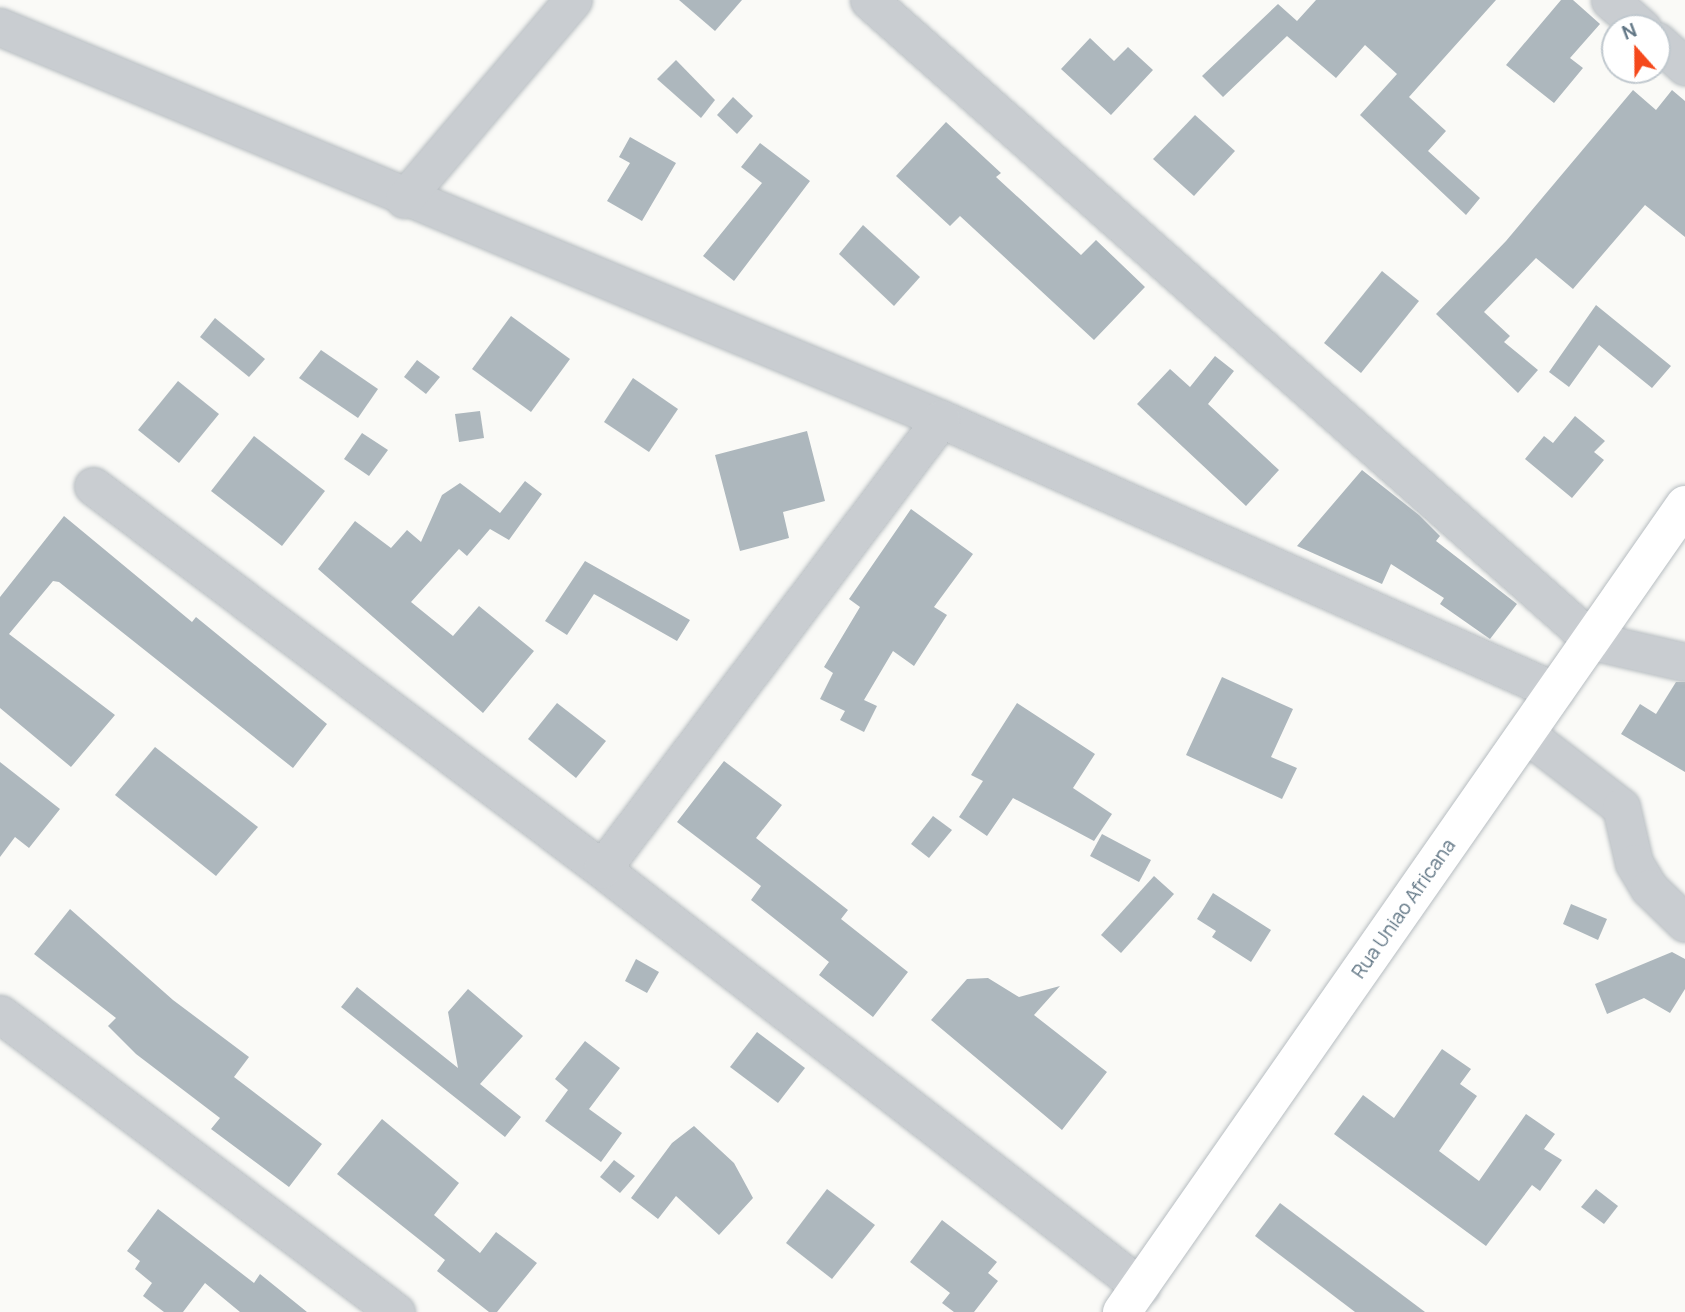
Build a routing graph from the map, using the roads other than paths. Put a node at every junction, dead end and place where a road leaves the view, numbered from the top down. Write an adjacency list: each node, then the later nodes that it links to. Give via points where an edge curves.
1 (573, 0): 8 (street)
2 (869, 0): 12 (street)
3 (1610, 0): 4 (street)
4 (1626, 14)
5 (0, 27): 8 (street)
6 (1671, 54): 7 (street)
7 (1685, 66)
8 (404, 199): 9 (street)
9 (941, 419): 14 (street); 16 (street)
10 (93, 485): 16 (street)
11 (1685, 505): 12 (main road, Rua Uniao Africana)
12 (1593, 641): 13 (street); 14 (main road, Rua Uniao Africana)
13 (1685, 662)
14 (1555, 691): 15 (main road, Rua Uniao Africana)
15 (1525, 733): 17 (street, via 1621,807 1634,863 1649,888); 19 (main road, Rua Uniao Africana)
16 (602, 869): 19 (street)
17 (1685, 923)
18 (0, 1014): 20 (street)
19 (1132, 1300)
20 (396, 1312)

